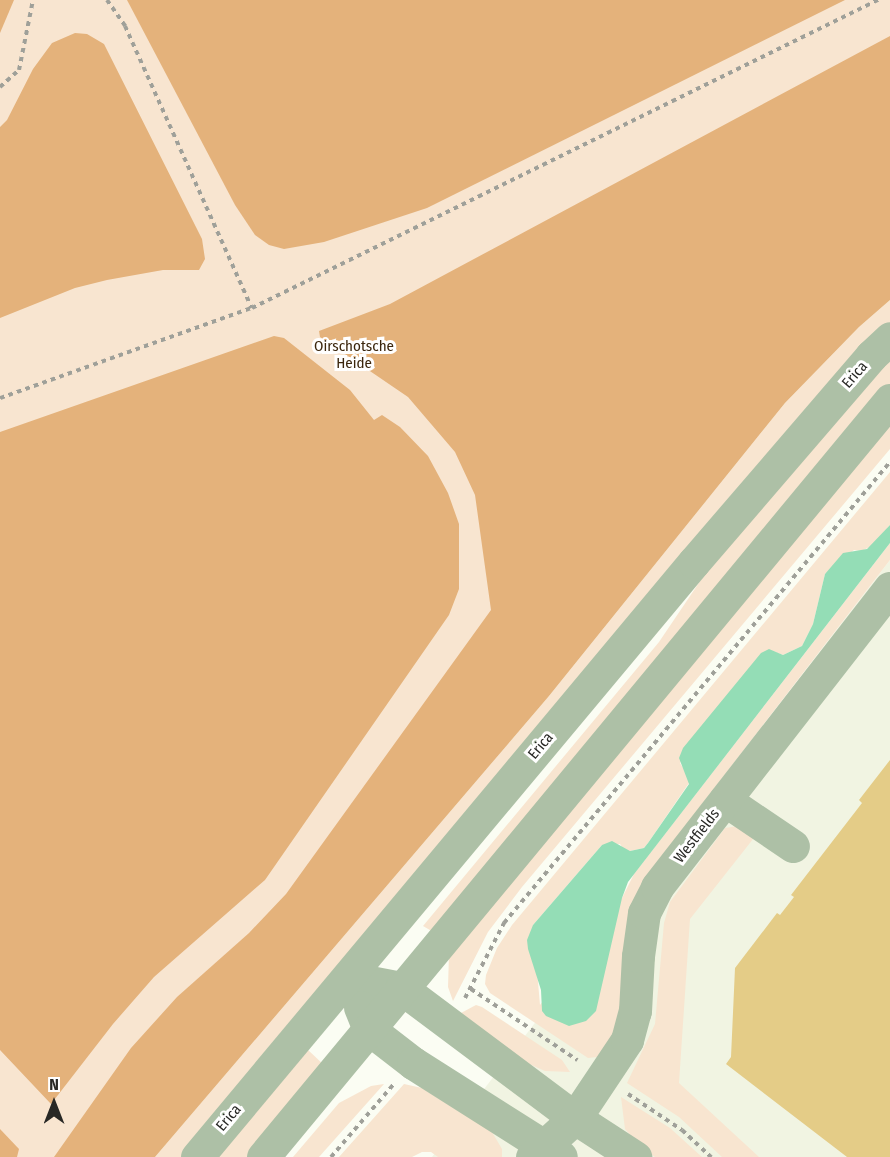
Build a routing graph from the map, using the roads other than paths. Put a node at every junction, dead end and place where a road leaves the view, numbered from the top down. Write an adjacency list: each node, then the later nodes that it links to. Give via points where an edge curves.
1 (890, 338): 6 (street, Erica, via 694,562)
2 (890, 400): 7 (street)
3 (890, 588): 4 (street, Westfields)
4 (725, 800): 5 (street); 9 (street, Westfields, via 657,887 644,913 635,1011 627,1040)
5 (794, 846)
6 (349, 978): 7 (street); 8 (street); 11 (street, Erica)
7 (401, 988): 8 (street); 9 (street)
8 (369, 1029): 10 (street, Westfields); 12 (street)
9 (575, 1118): 10 (street, Westfields); 13 (street)
10 (545, 1154)
11 (197, 1157)
12 (263, 1157)
13 (635, 1157)

